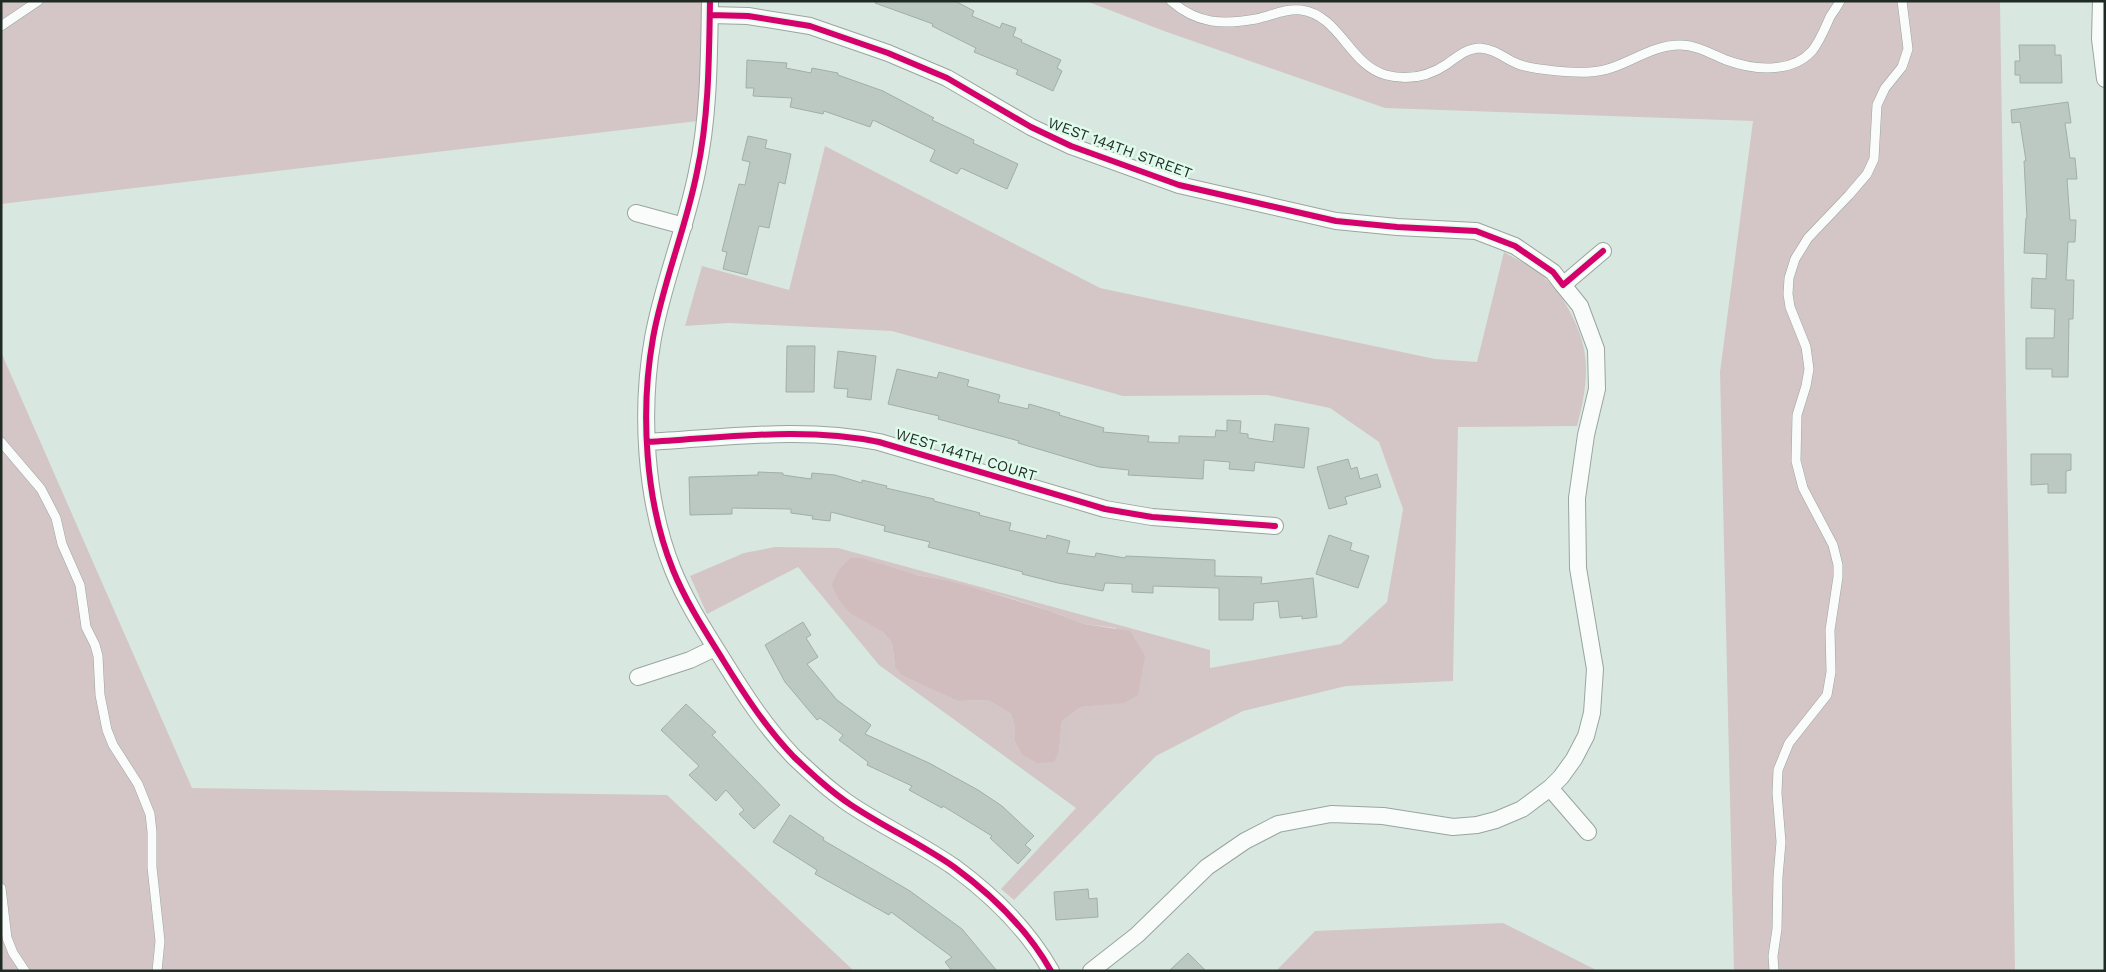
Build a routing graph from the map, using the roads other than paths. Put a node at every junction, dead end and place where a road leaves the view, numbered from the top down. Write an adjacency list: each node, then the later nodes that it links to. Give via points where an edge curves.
1 (38, 1): 7 (lane)
2 (1171, 1): 3 (lane, via 1193,17 1214,21 1256,19 1293,9 1311,12 1326,21 1368,67 1384,74 1408,78 1428,74 1465,51 1481,48 1491,49 1530,67 1587,72 1611,69 1655,49 1679,45 1701,49 1749,67 1774,67 1798,61 1812,51)
3 (1840, 1)
4 (1902, 1): 25 (lane, via 1908,49 1902,67 1885,88 1877,105 1874,159 1867,174 1808,238 1795,259 1789,278 1790,307 1806,347 1809,368 1797,414 1796,461 1803,488 1833,545 1838,577 1830,630 1831,682 1828,695 1789,743 1778,770 1781,842)
5 (2101, 1): 8 (street, via 2100,38)
6 (710, 8): 10 (street, via 706,120); 12 (street, WEST 144TH STREET, via 810,26 888,53 947,78 1031,127 1071,146 1179,185 1336,221 1476,231 1516,246 1553,272)
7 (1, 26)
8 (2105, 79)
9 (636, 213): 10 (street)
10 (684, 226): 14 (street, via 652,339)
11 (1603, 251): 12 (street)
12 (1563, 285): 18 (street, WEST 144TH STREET, via 1580,306 1596,349 1597,389 1586,435 1577,498 1578,568 1595,669 1593,706 1586,736 1570,765)
13 (1, 442): 22 (lane, via 41,489 52,509 62,544 80,585 86,627 98,656 100,695 107,730 138,784 150,814 160,940)
14 (647, 442): 15 (street, WEST 144TH COURT, via 790,434 855,437 1105,509 1152,517); 16 (street, via 656,514 663,541 684,594)
15 (1275, 526)
16 (715, 648): 17 (street); 23 (street, via 773,733 810,773 850,805 972,881 1020,927)
17 (638, 677)
18 (1550, 788): 19 (street); 24 (street, WEST 144TH STREET, via 1522,809 1477,825 1453,826 1383,816 1331,814 1278,824 1244,841 1207,867 1137,935)
19 (1588, 832)
20 (1, 888): 21 (lane, via 7,938)
21 (25, 971)
22 (157, 971)
23 (1051, 971)
24 (1092, 971)
25 (1774, 971)

